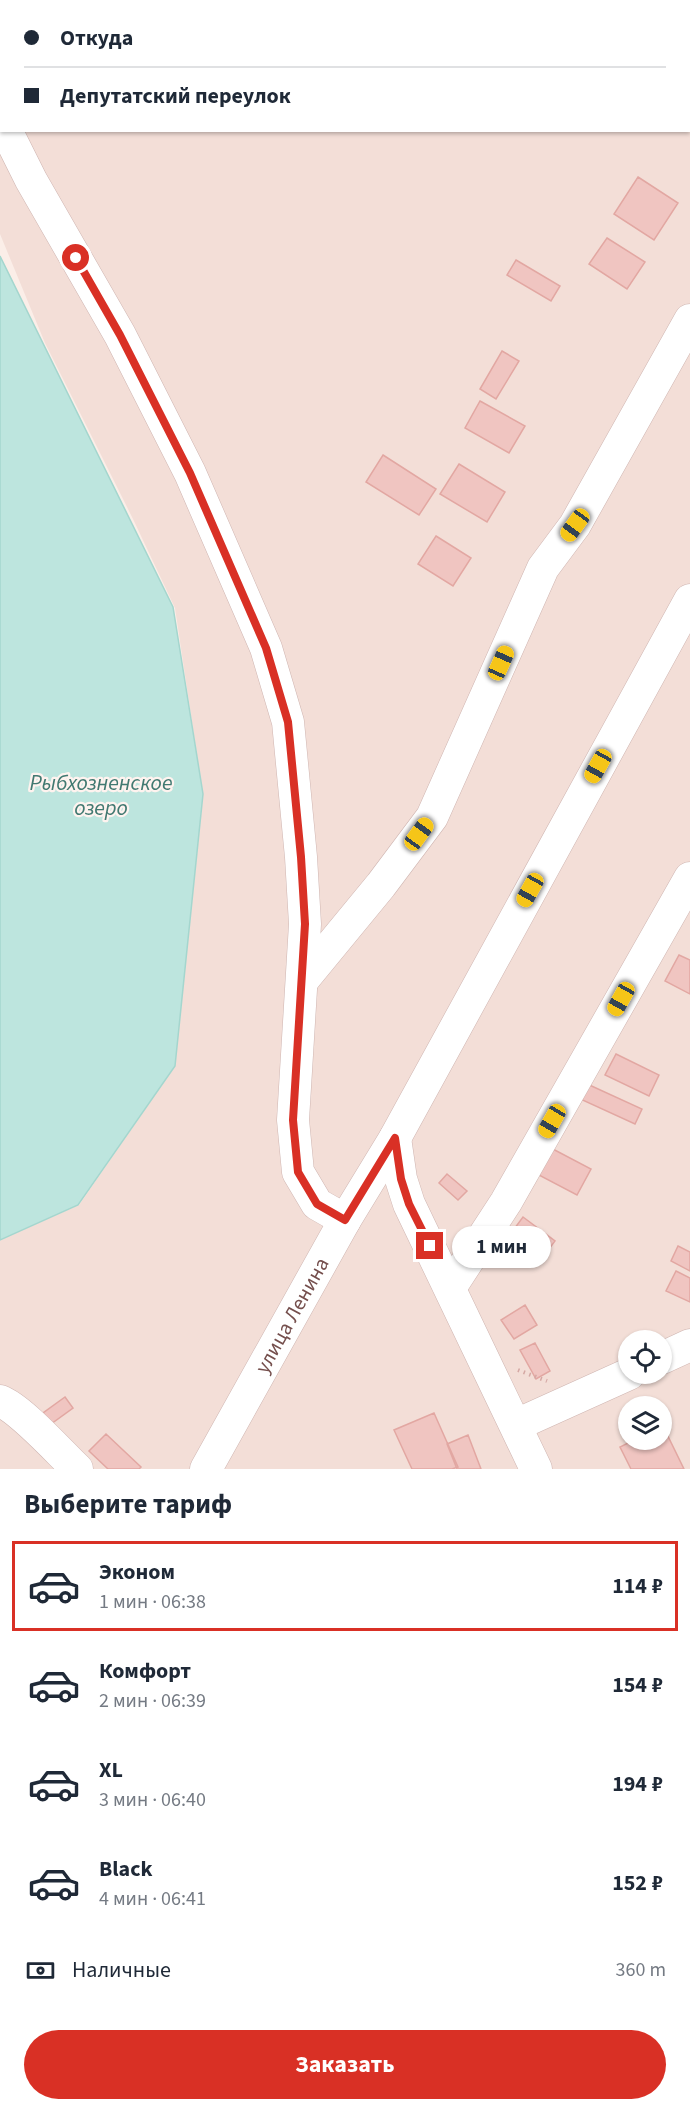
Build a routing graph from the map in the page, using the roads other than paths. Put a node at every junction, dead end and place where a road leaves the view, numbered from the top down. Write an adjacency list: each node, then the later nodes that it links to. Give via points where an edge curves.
1 (7, 132): 5 (street, via 120,335 190,473 266,648 288,722 305,924)
2 (690, 320): 5 (street, via 575,525 543,568 432,816)
3 (690, 600): 6 (street, улица Ленина)
4 (690, 878): 8 (street, via 506,1202)
5 (302, 981): 7 (street, via 293,1120 298,1172 317,1204)
6 (388, 1151): 7 (street, улица Ленина); 8 (street)
7 (345, 1220): 15 (street, улица Ленина)
8 (450, 1288): 13 (street)
9 (690, 1345): 10 (street)
10 (672, 1353)
11 (618, 1379): 13 (street)
12 (0, 1401): 14 (street, via 36,1428)
13 (516, 1425): 16 (street)
14 (77, 1469)
15 (206, 1469)
16 (536, 1469)

